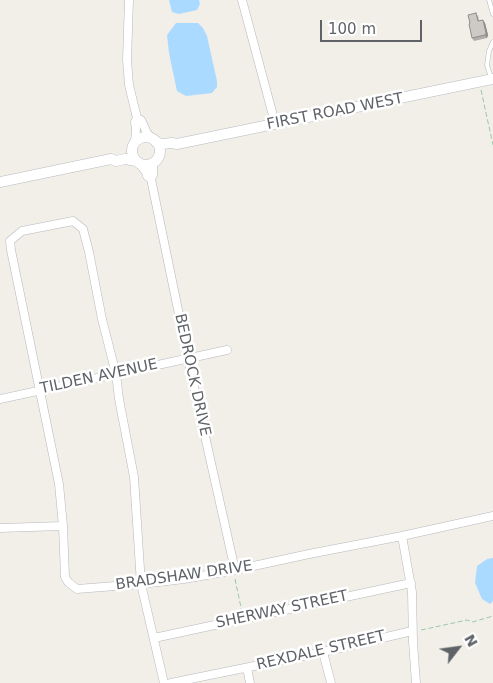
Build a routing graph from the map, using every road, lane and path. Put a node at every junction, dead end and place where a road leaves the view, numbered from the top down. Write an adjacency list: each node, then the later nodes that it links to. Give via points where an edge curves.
1 (129, 0): 8 (street, via 127,60)
2 (242, 0): 9 (street)
3 (489, 0): 4 (lane)
4 (493, 14)
5 (493, 42): 6 (lane, via 487,65)
6 (492, 80): 7 (street, FIRST ROAD WEST)
7 (479, 82): 9 (street, FIRST ROAD WEST); 13 (path)
8 (137, 118): 10 (street); 12 (street)
9 (275, 124): 11 (street, FIRST ROAD WEST)
10 (154, 140): 11 (street, FIRST ROAD WEST, via 162,144); 12 (street, FIRST ROAD WEST, via 142,138); 15 (street, via 158,146)
11 (177, 144): 15 (street, FIRST ROAD WEST)
12 (134, 145): 14 (street, FIRST ROAD WEST); 16 (street, via 133,157)
13 (493, 145)
14 (111, 159): 16 (street, FIRST ROAD WEST); 18 (street, FIRST ROAD WEST)
15 (156, 159): 16 (street, FIRST ROAD WEST, via 144,165); 17 (street, BEDROCK DRIVE)
16 (138, 162): 17 (street, BEDROCK DRIVE)
17 (151, 179): 20 (street, BEDROCK DRIVE)
18 (0, 182)
19 (228, 350): 20 (street, TILDEN AVENUE)
20 (188, 358): 21 (street, TILDEN AVENUE); 28 (street, BEDROCK DRIVE)
21 (116, 374): 22 (street, TILDEN AVENUE); 22 (street, BRADSHAW DRIVE, via 83,229 73,221 22,231 10,240); 31 (street, via 134,477)
22 (40, 390): 23 (street, TILDEN AVENUE); 25 (street, BRADSHAW DRIVE, via 59,484)
23 (0, 399)
24 (493, 516): 27 (street, BRADSHAW DRIVE)
25 (63, 526): 26 (street); 31 (street, BRADSHAW DRIVE, via 65,577 72,586 88,589)
26 (0, 528)
27 (402, 536): 28 (street, BRADSHAW DRIVE); 30 (street)
28 (235, 570): 31 (street, BRADSHAW DRIVE)
29 (235, 579): 32 (path)
30 (411, 583): 34 (street); 35 (street, SHERWAY STREET)
31 (141, 584): 35 (street)
32 (242, 613)
33 (493, 616): 34 (path)
34 (416, 631): 36 (street, REXDALE STREET); 42 (street)
35 (154, 638): 38 (street)
36 (323, 652): 37 (street, REXDALE STREET); 41 (street)
37 (247, 668): 39 (street, REXDALE STREET); 40 (street)
38 (164, 683)
39 (171, 683)
40 (250, 683)
41 (331, 683)
42 (416, 683)

